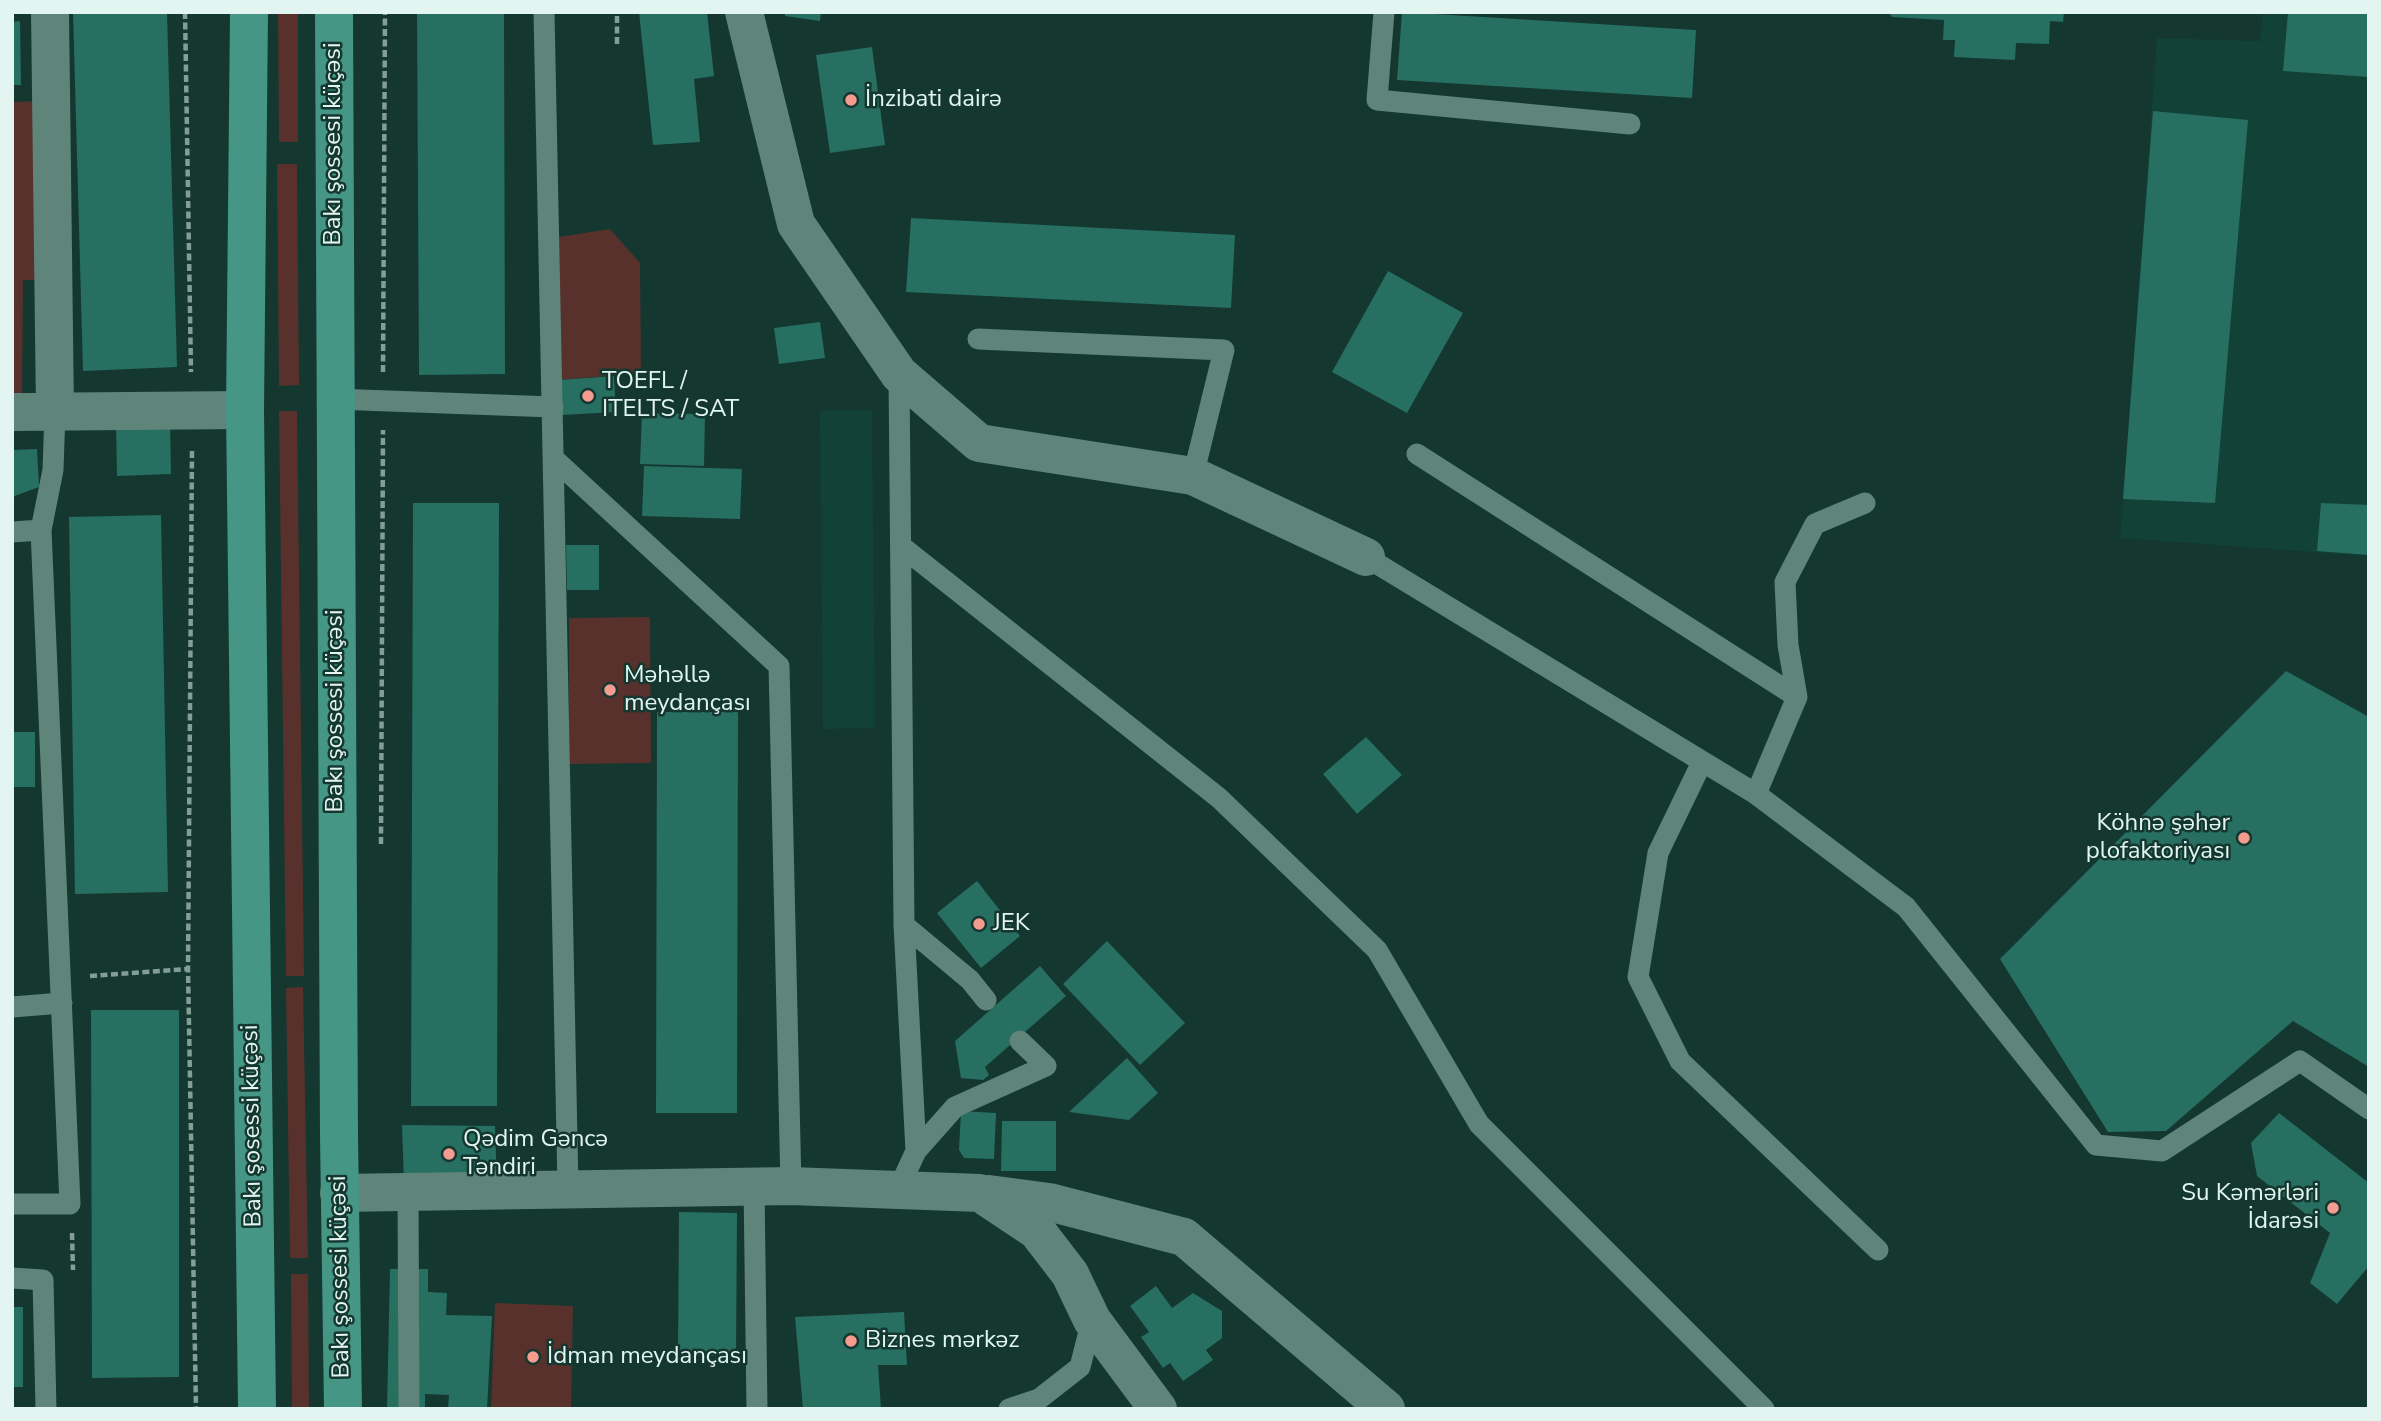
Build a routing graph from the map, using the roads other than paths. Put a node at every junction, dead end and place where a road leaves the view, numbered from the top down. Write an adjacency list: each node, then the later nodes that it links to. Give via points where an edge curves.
1 (50, 12): 14 (street)
2 (249, 12): 12 (main road)
3 (334, 12): 10 (main road, Bakı şossesi küçəsi)
4 (544, 12): 11 (lane)
5 (744, 12): 9 (street, via 796,224)
6 (1384, 12): 7 (lane, via 1377,100)
7 (1630, 124)
8 (978, 340): 17 (lane, via 1224,350)
9 (899, 374): 17 (street, via 979,443); 21 (lane)
10 (334, 399): 11 (lane); 37 (main road, Bakı şossesi küçəsi)
11 (553, 407): 16 (lane)
12 (245, 411): 14 (street); 44 (main road, Bakı şosessi küçəsi)
13 (12, 412): 14 (street)
14 (55, 412): 19 (lane, via 52,470)
15 (1418, 454): 23 (lane)
16 (554, 459): 33 (lane, via 779,666); 34 (lane)
17 (1193, 476): 22 (street)
18 (1865, 503): 23 (lane, via 1815,524 1786,582 1788,645)
19 (41, 530): 20 (lane); 28 (lane)
20 (12, 532)
21 (901, 546): 26 (lane); 51 (lane, via 1219,798 1377,950 1479,1124)
22 (1366, 557): 24 (lane)
23 (1797, 697): 25 (lane)
24 (1702, 762): 25 (lane); 40 (lane, via 1658,853 1638,977 1680,1061)
25 (1756, 794): 31 (lane, via 1906,907 2096,1145 2162,1151 2300,1061)
26 (904, 925): 27 (lane, via 970,980); 32 (lane)
27 (986, 1000)
28 (62, 1003): 29 (lane); 39 (lane, via 70,1204)
29 (12, 1007)
30 (1020, 1041): 32 (lane, via 1046,1066 955,1107)
31 (2369, 1109)
32 (916, 1151): 35 (lane)
33 (772, 1186): 34 (street); 35 (street); 47 (lane)
34 (568, 1188): 36 (street)
35 (898, 1189): 38 (street)
36 (408, 1191): 37 (street); 46 (lane)
37 (339, 1193): 45 (main road, Bakı şossesi küçəsi)
38 (980, 1193): 42 (street, via 1037,1231 1070,1274); 50 (street, via 1049,1202 1184,1237)
39 (12, 1204)
40 (1878, 1251)
41 (12, 1278): 43 (lane, via 43,1280)
42 (1092, 1320): 48 (lane, via 1080,1367 1039,1399); 49 (street)
43 (46, 1409)
44 (257, 1409)
45 (343, 1409)
46 (409, 1409)
47 (757, 1409)
48 (1009, 1409)
49 (1158, 1409)
50 (1386, 1409)
51 (1764, 1409)

